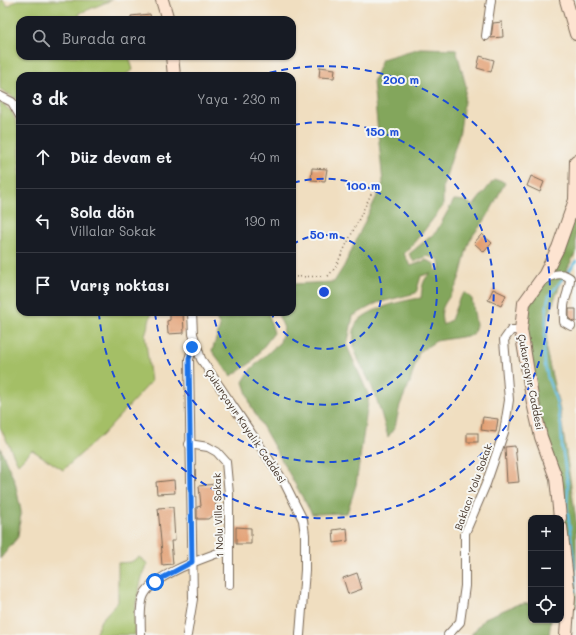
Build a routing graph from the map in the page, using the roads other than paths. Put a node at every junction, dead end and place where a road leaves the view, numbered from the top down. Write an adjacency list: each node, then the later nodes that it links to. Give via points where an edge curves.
1 (162, 0): 4 (street)
2 (491, 0): 6 (street)
3 (566, 0): 5 (street)
4 (167, 16)
5 (576, 34)
6 (486, 36)
7 (172, 60): 8 (street)
8 (174, 72)
9 (0, 96): 10 (street, via 12,102)
10 (16, 109)
11 (576, 160): 12 (street, Çukurçayır Caddesi, via 575,200 558,248)
12 (538, 283): 14 (street, via 560,274 570,278 564,322); 15 (street, Çukurçayır Caddesi, via 524,303)
13 (192, 316): 16 (street, Çukurçayır Kayalık Caddesi)
14 (571, 326)
15 (521, 330): 18 (street, Çukurçayır Caddesi, via 541,437 556,478); 26 (street, Baklacı Yolu Sokak, via 511,330 504,340 509,400 504,432 465,533 465,586 460,622)
16 (196, 347): 17 (street, via 192,347 189,359); 25 (street, Çukurçayır Kayalık Caddesi, via 201,359 283,480 303,520 305,570)
17 (189, 444): 19 (street, 1 Nolu Villa Sokak, via 208,447 226,462); 21 (street)
18 (560, 515)
19 (229, 549): 21 (street); 22 (street, 1 Nolu Villa Sokak)
20 (564, 551): 27 (street, via 569,597)
21 (192, 562): 23 (street, via 155,582 144,596); 24 (street, via 193,599)
22 (229, 585)
23 (141, 635)
24 (187, 635)
25 (300, 635)
26 (448, 635)
27 (566, 635)

